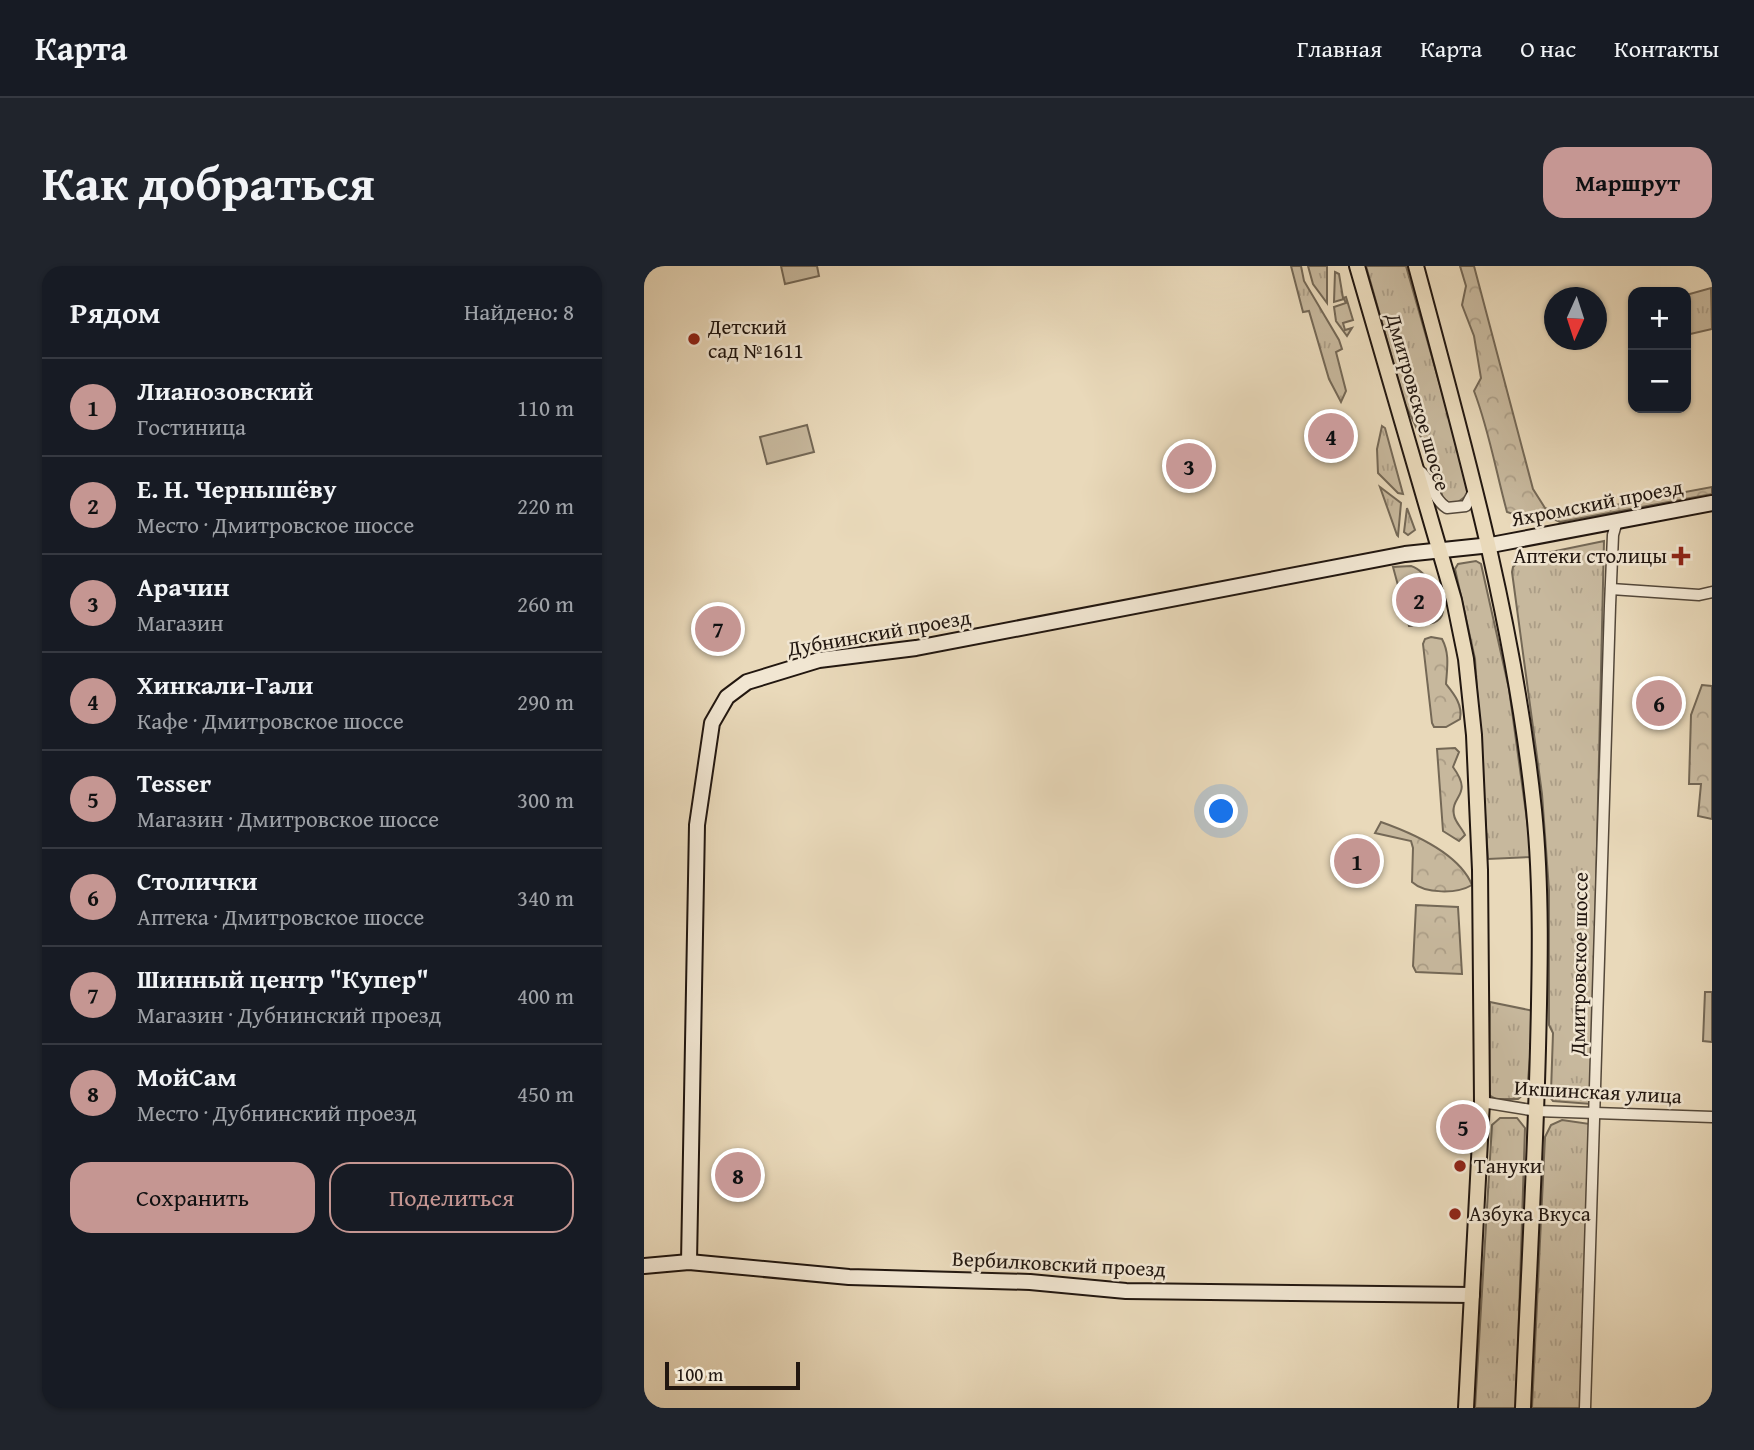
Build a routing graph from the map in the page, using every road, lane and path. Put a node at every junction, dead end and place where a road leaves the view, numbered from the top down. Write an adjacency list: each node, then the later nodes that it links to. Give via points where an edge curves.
1 (1357, 266): 3 (main road, Дмитровское шоссе)
2 (1416, 266): 4 (main road, Дмитровское шоссе)
3 (1416, 468): 4 (street, via 1431,480 1437,499 1447,508 1470,502); 8 (main road, Дмитровское шоссе)
4 (1475, 484): 7 (main road, Дмитровское шоссе)
5 (1712, 503): 6 (street, Яхромский проезд)
6 (1617, 521): 7 (street, Яхромский проезд); 9 (street, Дмитровское шоссе)
7 (1491, 545): 8 (street); 12 (main road, Дмитровское шоссе, via 1522,719 1536,832 1541,950)
8 (1439, 549): 11 (main road, Дмитровское шоссе, via 1460,626 1474,735); 15 (street, Дубнинский проезд, via 1050,625 819,660 747,682 727,697 707,743 696,825)
9 (1611, 589): 10 (street); 13 (street, Дмитровское шоссе)
10 (1712, 592)
11 (1482, 1102): 12 (street, Икшинская улица); 17 (main road, Дмитровское шоссе)
12 (1537, 1111): 13 (street, Икшинская улица); 19 (main road, Дмитровское шоссе)
13 (1596, 1113): 14 (street, Икшинская улица); 20 (street, Дмитровское шоссе)
14 (1712, 1117)
15 (688, 1262): 16 (street, Вербилковский проезд); 17 (street, Вербилковский проезд, via 1126,1291)
16 (644, 1266)
17 (1472, 1295): 18 (main road, Дмитровское шоссе)
18 (1466, 1408)
19 (1523, 1408)
20 (1585, 1408)

